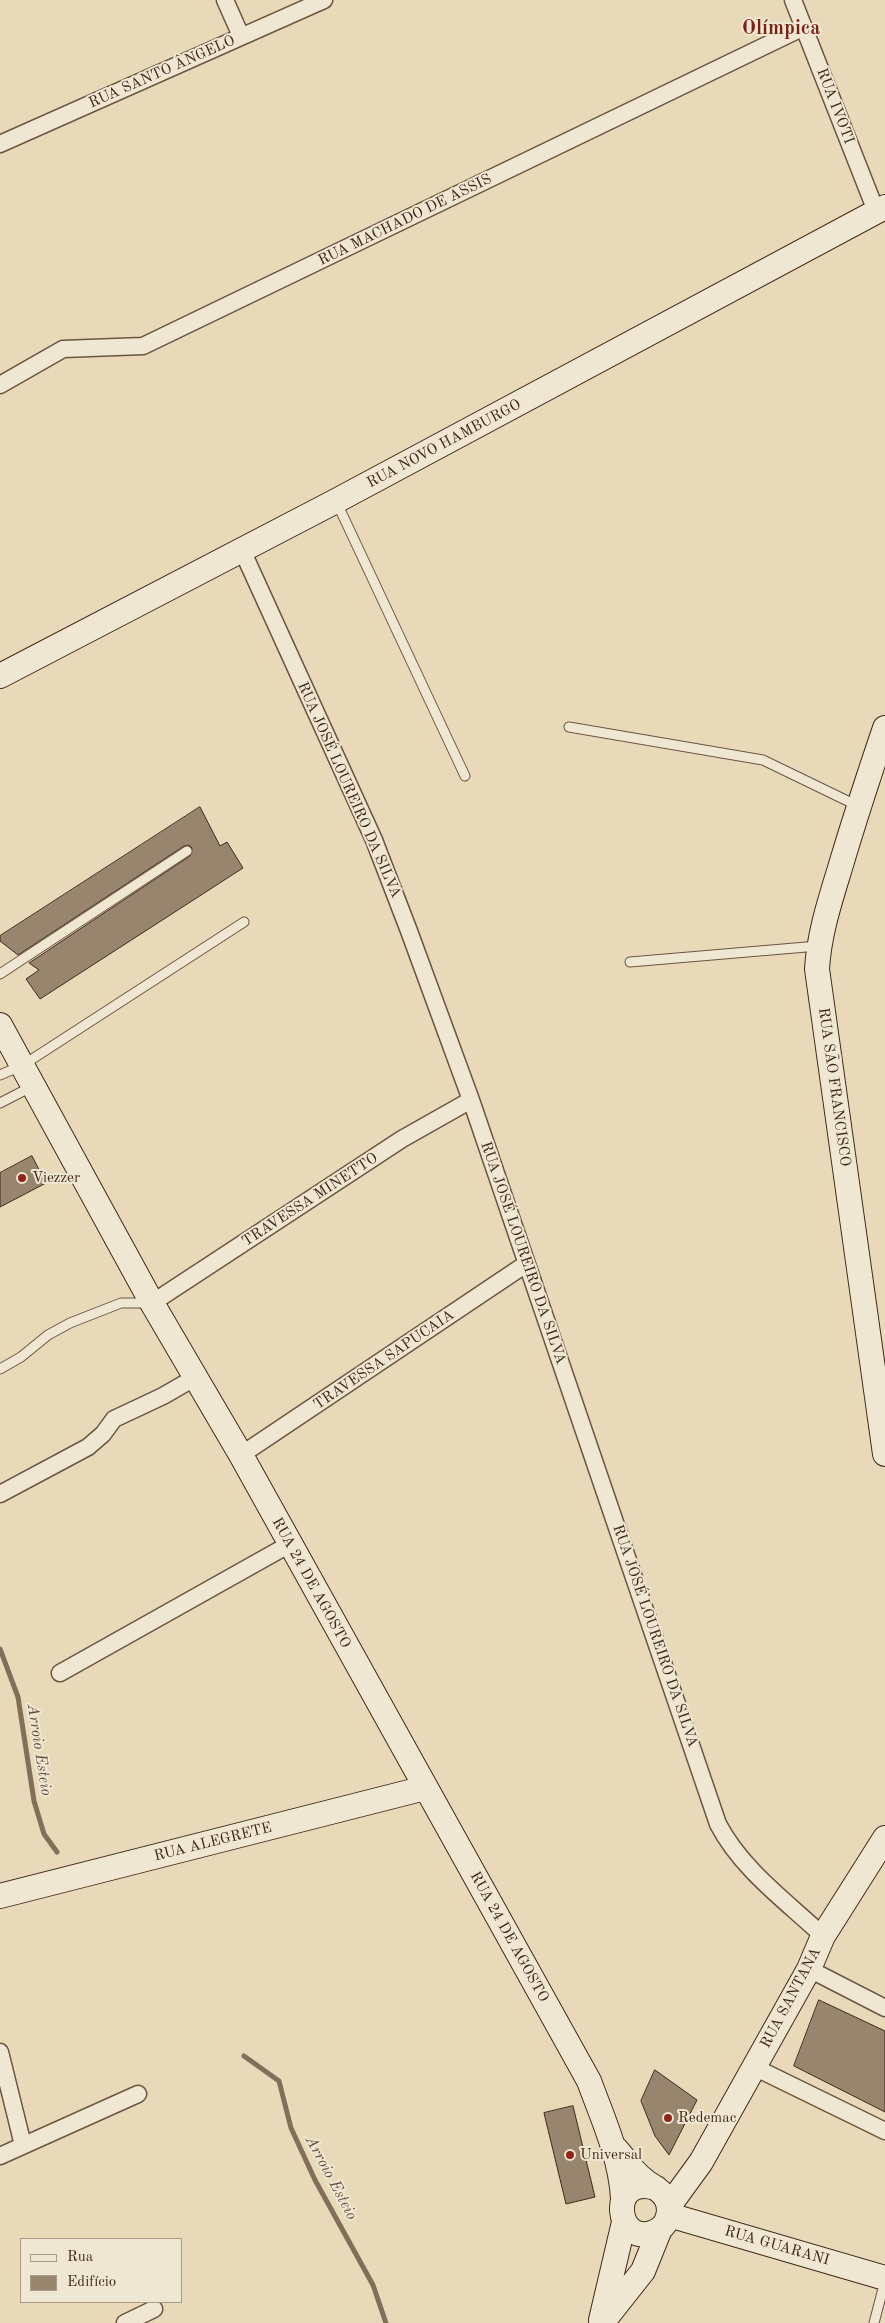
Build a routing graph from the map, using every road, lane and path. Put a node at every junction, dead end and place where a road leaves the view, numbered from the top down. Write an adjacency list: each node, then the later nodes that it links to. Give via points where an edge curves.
1 (225, 0): 5 (street)
2 (324, 0): 5 (street, RUA SANTO ÂNGELO)
3 (793, 0): 4 (street, RUA IVOTI)
4 (804, 27): 7 (street, RUA IVOTI); 8 (street, RUA MACHADO DE ASSIS, via 143,346 63,349)
5 (241, 36): 6 (street, RUA SANTO ÂNGELO)
6 (0, 144)
7 (880, 209): 9 (street, RUA NOVO HAMBURGO)
8 (0, 385)
9 (336, 501): 10 (street, RUA NOVO HAMBURGO); 14 (lane)
10 (242, 550): 11 (street, RUA NOVO HAMBURGO); 25 (street, RUA JOSÉ LOUREIRO DA SILVA, via 374,840)
11 (0, 676)
12 (569, 728): 15 (lane, via 763,760)
13 (885, 728): 15 (street, RUA SÃO FRANCISCO)
14 (465, 776)
15 (858, 806): 18 (street, RUA SÃO FRANCISCO)
16 (188, 851): 20 (lane)
17 (244, 922): 22 (lane)
18 (818, 946): 19 (lane); 31 (street, RUA SÃO FRANCISCO, via 817,969)
19 (630, 962)
20 (0, 974)
21 (0, 1025): 22 (street, RUA 24 DE AGOSTO)
22 (23, 1065): 23 (lane); 24 (street, RUA 24 DE AGOSTO)
23 (0, 1075)
24 (33, 1086): 26 (lane); 28 (street, RUA 24 DE AGOSTO)
25 (471, 1100): 27 (street, RUA JOSÉ LOUREIRO DA SILVA); 28 (street, TRAVESSA MINETTO, via 402,1140)
26 (0, 1103)
27 (526, 1264): 32 (street, TRAVESSA SAPUCAIA); 39 (street, RUA JOSÉ LOUREIRO DA SILVA, via 718,1824 730,1846 752,1870)
28 (152, 1303): 29 (lane, via 121,1303 70,1323); 30 (street, RUA 24 DE AGOSTO)
29 (0, 1369)
30 (196, 1377): 32 (street, RUA 24 DE AGOSTO); 33 (street, via 114,1419 88,1446)
31 (885, 1454)
32 (241, 1455): 34 (street, RUA 24 DE AGOSTO)
33 (0, 1494)
34 (290, 1544): 35 (street); 36 (street, RUA 24 DE AGOSTO)
35 (60, 1674)
36 (425, 1788): 38 (street, RUA ALEGRETE); 47 (street, RUA 24 DE AGOSTO, via 589,2081)
37 (885, 1838): 39 (street, RUA SANTANA)
38 (0, 1896)
39 (823, 1936): 40 (street, RUA SANTANA)
40 (809, 1969): 41 (street); 43 (street, RUA SANTANA)
41 (885, 2008)
42 (0, 2052): 46 (street)
43 (754, 2067): 45 (street); 49 (street, RUA SANTANA, via 701,2162)
44 (138, 2094): 46 (street)
45 (885, 2131)
46 (23, 2145): 48 (street)
47 (613, 2145): 49 (street, RUA 24 DE AGOSTO); 50 (street, RUA 24 DE AGOSTO, via 622,2182)
48 (0, 2156)
49 (663, 2206): 50 (street, via 641,2186 628,2193); 50 (street, via 645,2234 636,2233); 51 (street, RUA GUARANI); 54 (street, RUA 24 DE AGOSTO, via 643,2271)
50 (624, 2210): 54 (street, RUA 24 DE AGOSTO)
51 (885, 2279): 55 (lane)
52 (154, 2309): 53 (street)
53 (125, 2323)
54 (601, 2323)
55 (874, 2323)

